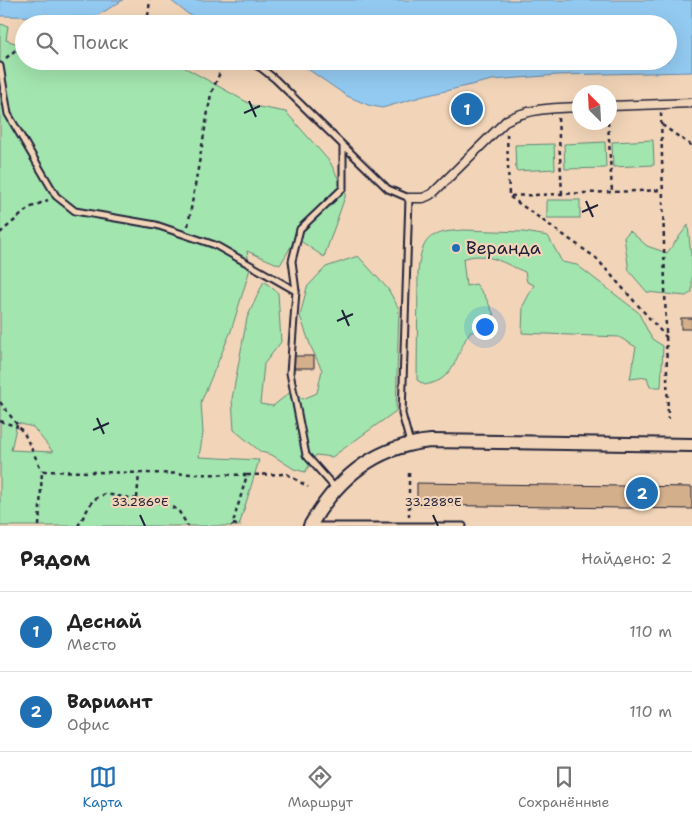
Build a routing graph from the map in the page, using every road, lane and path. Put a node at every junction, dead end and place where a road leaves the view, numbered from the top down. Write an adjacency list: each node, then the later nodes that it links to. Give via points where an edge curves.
1 (150, 0): 2 (path)
2 (148, 15)
3 (15, 52): 4 (path)
4 (0, 64): 20 (lane, via 8,114)
5 (220, 70): 24 (path, via 211,94)
6 (264, 70): 16 (lane)
7 (692, 103): 8 (street)
8 (661, 104): 9 (street); 13 (path)
9 (617, 106)
10 (572, 107): 11 (street)
11 (558, 108): 12 (street, via 537,109); 19 (path)
12 (507, 120): 21 (path); 22 (street, via 432,194)
13 (662, 125): 15 (path); 17 (path)
14 (608, 130): 18 (path)
15 (692, 146)
16 (342, 147): 22 (lane, via 388,189); 25 (lane, via 343,188 300,230 292,261)
17 (663, 190): 18 (path); 26 (path)
18 (612, 192): 19 (path)
19 (562, 194): 21 (path)
20 (56, 196): 23 (path, via 29,208); 24 (lane, via 75,210 156,225)
21 (509, 196): 26 (path, via 596,258)
22 (409, 198): 31 (lane, via 402,414)
23 (0, 233)
24 (186, 235): 25 (lane, via 216,245)
25 (296, 291): 38 (lane, via 290,373 304,446 306,455)
26 (667, 338): 28 (path)
27 (0, 402): 30 (path)
28 (668, 419)
29 (0, 421): 30 (path)
30 (19, 427): 33 (path)
31 (410, 443): 32 (street); 38 (street, via 370,460)
32 (692, 445)
33 (42, 471): 35 (path); 41 (path)
34 (409, 471): 47 (path)
35 (139, 473): 36 (path); 39 (path)
36 (247, 476): 37 (path, via 287,474); 40 (path)
37 (308, 487)
38 (336, 489): 45 (street, via 321,506)
39 (137, 498): 42 (path, via 105,494 93,500); 43 (path, via 163,502 178,510)
40 (232, 525): 44 (path)
41 (39, 526)
42 (78, 526)
43 (188, 526)
44 (241, 526)
45 (312, 526): 46 (lane)
46 (379, 526): 47 (lane)
47 (409, 526): 48 (lane)
48 (463, 526)

